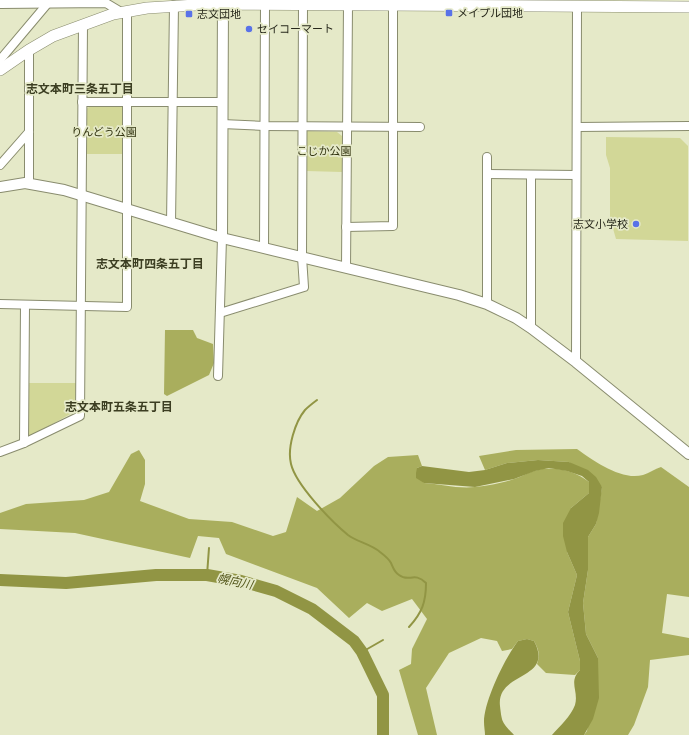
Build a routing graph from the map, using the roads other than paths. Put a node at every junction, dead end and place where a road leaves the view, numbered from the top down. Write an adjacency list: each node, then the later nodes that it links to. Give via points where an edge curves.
1 (83, 2): 3 (street); 14 (street, via 106,3)
2 (223, 2): 8 (main road); 9 (main road); 22 (street)
3 (48, 3): 6 (street); 17 (street)
4 (492, 3): 7 (main road); 12 (main road)
5 (598, 3): 12 (main road); 13 (main road)
6 (0, 4)
7 (390, 4): 11 (main road); 27 (street)
8 (174, 5): 14 (main road); 21 (street)
9 (265, 5): 10 (main road); 25 (street)
10 (303, 5): 11 (main road); 24 (street)
11 (348, 5): 26 (street)
12 (577, 6): 28 (street)
13 (689, 7)
14 (124, 12): 15 (main road); 20 (street)
15 (83, 25): 16 (main road); 19 (street)
16 (29, 50): 18 (main road); 31 (street)
17 (0, 60)
18 (0, 70)
19 (82, 102): 20 (street); 39 (street)
20 (127, 102): 21 (street); 40 (street)
21 (174, 102): 22 (street); 41 (street)
22 (222, 102): 23 (street)
23 (222, 124): 25 (street); 43 (street)
24 (302, 125): 25 (street); 26 (street); 45 (street)
25 (264, 126): 44 (street)
26 (346, 126): 27 (street); 42 (street)
27 (392, 126): 30 (street); 42 (street, via 393,226)
28 (576, 126): 29 (street); 36 (street)
29 (689, 126)
30 (420, 127)
31 (29, 132): 33 (street); 37 (street)
32 (488, 156): 34 (street)
33 (0, 165)
34 (488, 174): 35 (street); 48 (street)
35 (531, 174): 36 (street); 52 (street)
36 (576, 175): 53 (street)
37 (29, 184): 38 (street); 39 (street)
38 (0, 187)
39 (82, 196): 40 (street); 50 (street)
40 (127, 209): 41 (street); 50 (street, via 127,307)
41 (171, 223): 43 (street)
42 (346, 227): 46 (street)
43 (222, 238): 44 (street); 51 (street)
44 (264, 248): 45 (street)
45 (302, 257): 46 (street); 51 (street, via 304,287)
46 (346, 268): 48 (street)
47 (0, 304): 49 (street)
48 (487, 304): 52 (street)
49 (25, 305): 50 (street); 55 (street)
50 (81, 306): 55 (street, via 80,416)
51 (220, 313): 54 (street)
52 (531, 328): 53 (street)
53 (576, 362): 57 (street)
54 (218, 376)
55 (24, 443): 56 (street)
56 (0, 452)
57 (689, 454)

